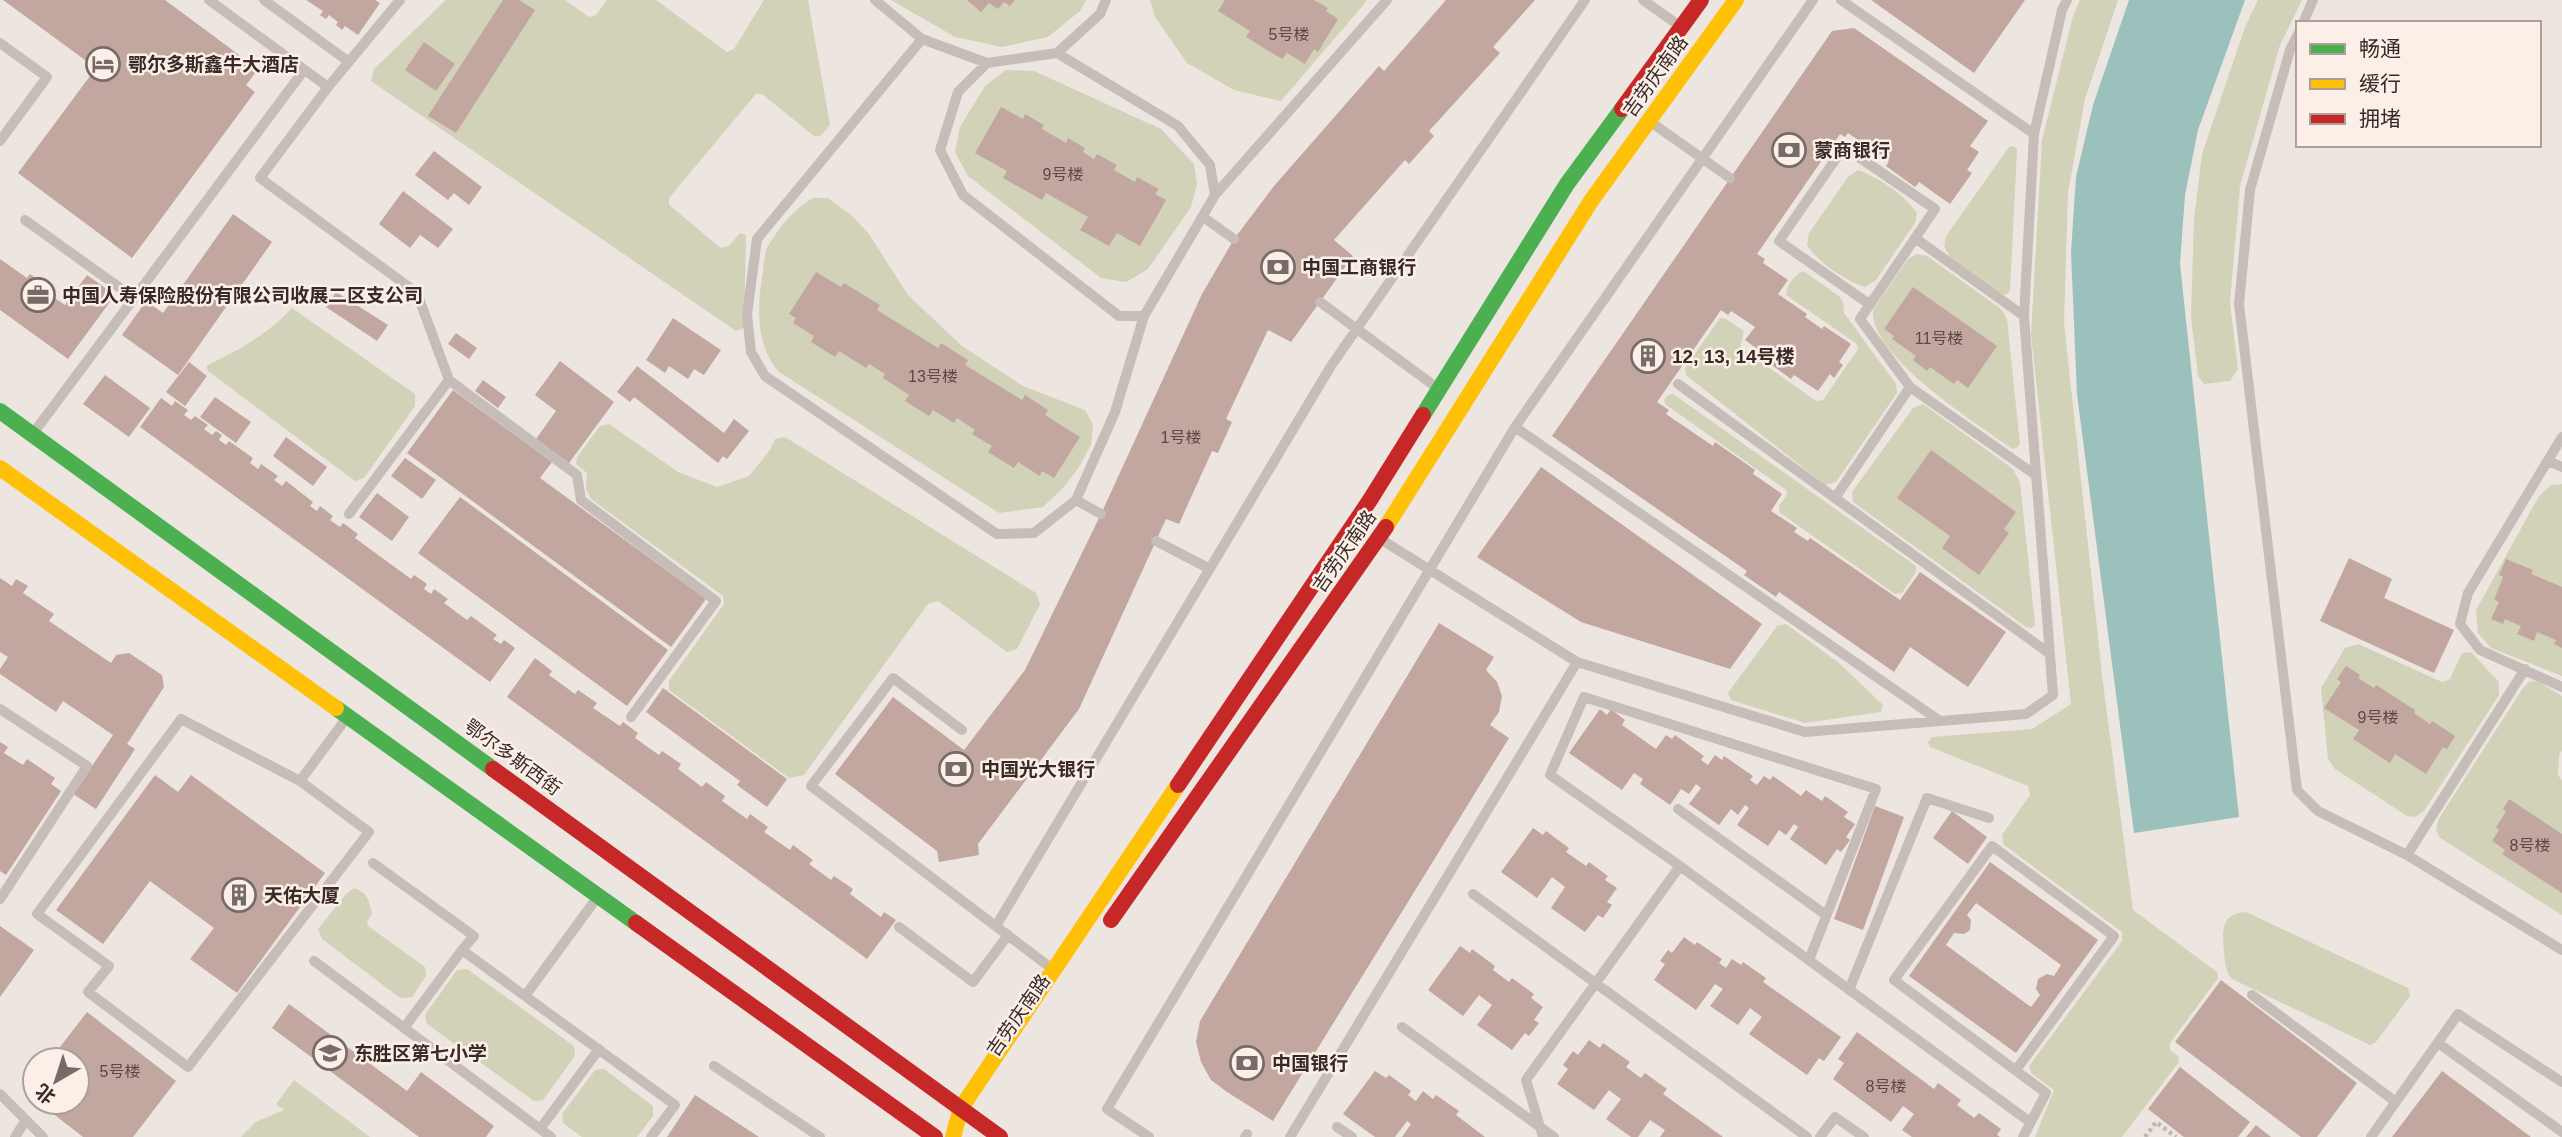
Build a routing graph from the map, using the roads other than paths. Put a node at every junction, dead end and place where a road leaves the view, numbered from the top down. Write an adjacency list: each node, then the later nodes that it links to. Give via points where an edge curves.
1 (209, 0): 23 (lane)
2 (264, 0): 21 (lane)
3 (400, 0): 21 (lane)
4 (875, 0): 18 (lane)
5 (1106, 0): 20 (lane, via 1100,14)
6 (1387, 0): 31 (lane)
7 (1585, 0): 41 (lane)
8 (1643, 0): 16 (lane)
9 (1701, 0): 16 (main road, 吉劳庆南路)
10 (1736, 0): 25 (main road, 吉劳庆南路)
11 (1813, 0): 29 (lane)
12 (1841, 0): 27 (lane)
13 (2067, 0): 27 (lane)
14 (2313, 0): 15 (lane)
15 (2304, 21)
16 (1681, 27): 45 (main road, 吉劳庆南路, via 1567,184)
17 (2296, 38): 74 (lane, via 2250,190 2239,304 2297,790 2318,811)
18 (922, 39): 22 (lane); 55 (lane, via 757,239 747,314 751,352 765,376 997,534 1034,533)
19 (0, 43): 26 (lane, via 47,77)
20 (1057, 53): 22 (lane); 31 (lane, via 1178,126 1210,165)
21 (349, 62): 24 (lane)
22 (987, 63): 39 (lane, via 958,92 940,150 963,195 1119,316)
23 (304, 70): 24 (lane); 36 (lane)
24 (328, 88): 42 (lane, via 260,178 416,293)
25 (1649, 120): 29 (lane); 58 (main road, 吉劳庆南路, via 1591,201)
26 (3, 129): 28 (lane)
27 (2034, 134): 40 (lane)
28 (0, 141)
29 (1703, 158): 30 (lane); 47 (lane)
30 (1730, 178)
31 (1215, 195): 32 (lane)
32 (1203, 216): 35 (lane); 39 (lane)
33 (25, 219): 36 (lane)
34 (1915, 238): 38 (lane); 38 (lane, via 1935,209 1844,147 1788,218 1779,241); 40 (lane)
35 (1234, 239)
36 (134, 298): 48 (lane)
37 (1320, 302): 41 (lane)
38 (1869, 304): 44 (lane, via 1860,319)
39 (1144, 316): 55 (lane, via 1115,412)
40 (2024, 316): 53 (lane)
41 (1357, 329): 45 (lane); 60 (lane)
42 (449, 380): 56 (lane); 68 (lane, via 578,475 581,500 716,600)
43 (1678, 384): 54 (lane)
44 (1910, 387): 53 (lane); 54 (lane)
45 (1439, 390): 89 (main road, 吉劳庆南路)
46 (0, 411): 48 (main road, 鄂尔多斯西街)
47 (1515, 427): 61 (lane); 69 (lane)
48 (33, 435): 104 (main road, 鄂尔多斯西街)
49 (2562, 438): 50 (lane)
50 (2548, 461): 51 (lane); 64 (lane, via 2468,593 2460,624 2480,650)
51 (2562, 467)
52 (1, 470): 67 (main road)
53 (2034, 474): 62 (lane)
54 (1835, 498): 62 (lane)
55 (1076, 500): 57 (lane)
56 (349, 514)
57 (1101, 514)
58 (1379, 538): 61 (lane); 84 (main road, 吉劳庆南路)
59 (1156, 541): 60 (lane)
60 (1210, 569): 81 (lane)
61 (1429, 571): 63 (lane); 119 (lane, via 1107,1109)
62 (2050, 654): 69 (lane, via 2053,695 2025,714)
63 (1577, 662): 69 (lane, via 1805,732); 120 (lane)
64 (2525, 669): 65 (lane); 74 (lane)
65 (2562, 687)
66 (0, 709): 79 (lane, via 87,766)
67 (348, 717): 71 (lane); 78 (main road)
68 (631, 717)
69 (1940, 721)
70 (962, 730): 81 (lane, via 893,678 811,786)
71 (300, 781): 71 (lane, via 369,832 188,1067 88,992 109,966 37,914 181,719)
72 (1678, 809): 80 (lane)
73 (1989, 818): 91 (lane, via 1927,798)
74 (2407, 855): 86 (lane)
75 (373, 863): 85 (lane, via 474,936)
76 (1680, 866): 80 (lane, via 1550,775 1584,696 1876,789); 87 (lane); 90 (lane)
77 (1473, 894): 90 (lane)
78 (598, 896): 93 (lane); 116 (main road)
79 (0, 899)
80 (1826, 915): 87 (lane)
81 (996, 926): 83 (lane)
82 (899, 927): 83 (lane, via 973,982)
83 (1008, 935): 89 (lane)
84 (1098, 938)
85 (463, 950): 93 (lane); 95 (lane)
86 (2562, 950)
87 (1809, 960): 91 (lane)
88 (314, 961): 95 (lane)
89 (1054, 970): 104 (main road, 吉劳庆南路)
90 (1596, 983): 109 (lane, via 1526,1080); 123 (lane)
91 (1849, 990): 106 (lane)
92 (2252, 995): 103 (lane)
93 (525, 996): 97 (lane)
94 (1402, 1027): 109 (lane)
95 (404, 1028): 108 (lane)
96 (2438, 1043): 101 (lane, via 2458,1014); 103 (lane); 110 (lane)
97 (598, 1049): 108 (lane); 114 (lane, via 675,1105)
98 (1017, 1053): 104 (main road, 吉劳庆南路)
99 (714, 1066): 115 (lane)
100 (2016, 1070): 100 (lane, via 1894,980 1992,846 2114,936); 106 (lane, via 2046,1093)
101 (2562, 1082)
102 (0, 1094): 105 (lane)
103 (2396, 1102): 127 (lane)
104 (967, 1113): 117 (main road); 118 (main road, 鄂尔多斯西街)
105 (26, 1120): 111 (lane); 112 (lane)
106 (2031, 1122): 126 (lane)
107 (1338, 1127): 121 (lane)
108 (540, 1129): 113 (lane)
109 (1541, 1132): 122 (lane)
110 (2562, 1132)
111 (15, 1137)
112 (43, 1137)
113 (551, 1137)
114 (651, 1137)
115 (820, 1137)
116 (935, 1137)
117 (954, 1137)
118 (1000, 1137)
119 (1149, 1137)
120 (1290, 1137)
121 (1352, 1137)
122 (1554, 1137)
123 (1807, 1137)
124 (1821, 1137): 125 (lane, via 1835,1117)
125 (1864, 1137)
126 (2023, 1137)
127 (2371, 1137)

